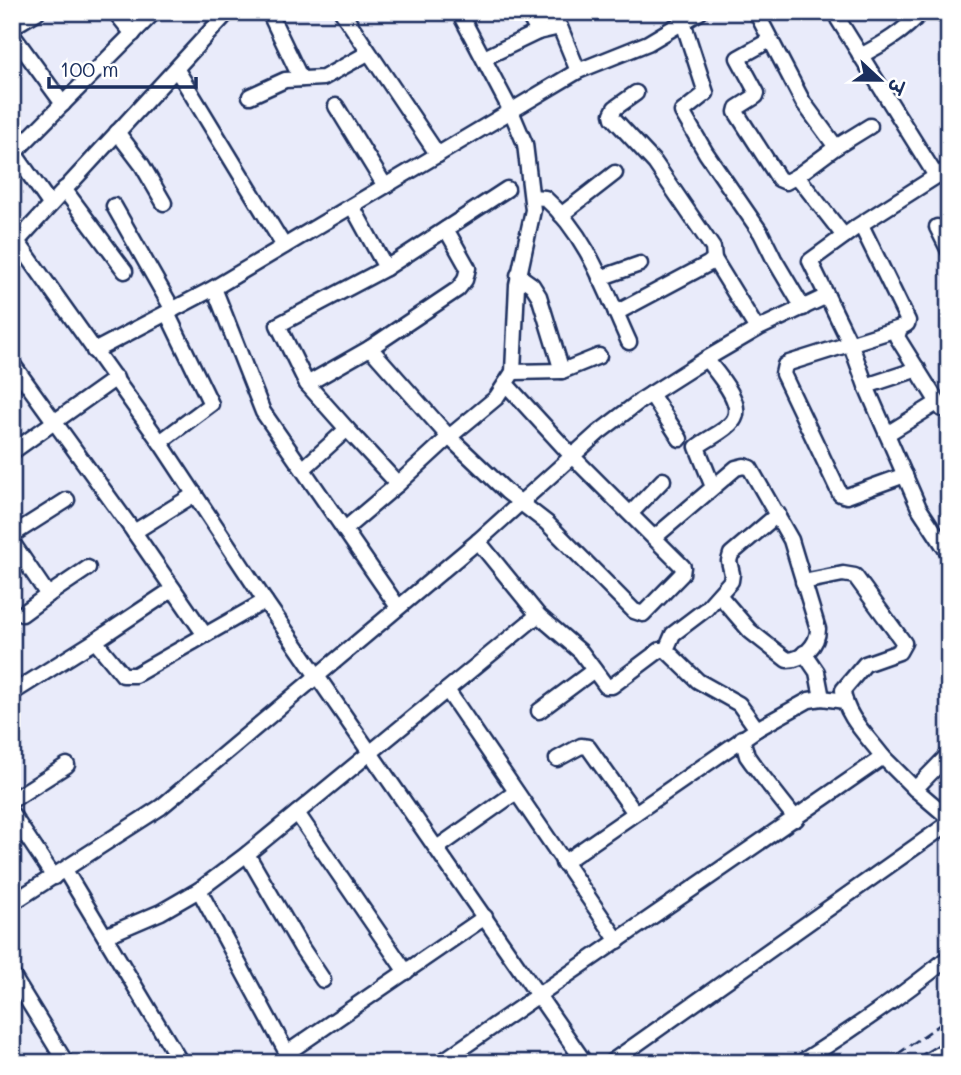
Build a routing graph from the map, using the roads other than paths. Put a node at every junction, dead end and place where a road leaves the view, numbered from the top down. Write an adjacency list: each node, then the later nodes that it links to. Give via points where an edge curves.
1 (37, 12): 18 (street)
2 (115, 12): 21 (street)
3 (154, 12): 21 (street)
4 (269, 12): 28 (street)
5 (361, 12): 14 (street)
6 (459, 12): 25 (street)
7 (527, 12): 20 (street)
8 (567, 12): 19 (street)
9 (700, 12): 17 (street)
10 (756, 12): 22 (street)
11 (921, 12): 24 (street, via 891,39)
12 (937, 12): 15 (street)
13 (221, 15): 26 (street)
14 (345, 17): 23 (street)
15 (949, 17)
16 (838, 19): 24 (street)
17 (678, 20): 27 (street, via 648,43); 66 (street, via 706,93 682,112)
18 (13, 26): 31 (street)
19 (560, 27): 20 (street); 27 (street)
20 (538, 33): 25 (street)
21 (133, 34): 31 (street)
22 (770, 40): 36 (street, via 803,102); 41 (street, via 738,58 757,93 736,112 779,179 786,182)
23 (368, 53): 28 (street, via 323,78); 37 (street)
24 (860, 56): 39 (street)
25 (484, 58): 33 (street)
26 (177, 70): 35 (street); 56 (street)
27 (578, 71): 33 (street)
28 (302, 79): 30 (street, via 285,79)
29 (636, 93): 58 (street, via 612,111 613,118 655,163 713,248)
30 (250, 96)
31 (63, 104): 38 (street)
32 (336, 106): 42 (street)
33 (511, 111): 37 (street); 45 (street, via 524,144)
34 (870, 126): 36 (street)
35 (117, 132): 43 (street); 46 (street)
36 (836, 147): 41 (street)
37 (438, 155): 42 (street)
38 (14, 156): 47 (street)
39 (942, 172): 51 (street)
40 (615, 173): 50 (street)
41 (797, 176): 54 (street)
42 (385, 186): 49 (street)
43 (64, 189): 47 (street); 61 (street)
44 (507, 189): 53 (street)
45 (533, 197): 50 (street, via 545,198); 62 (street)
46 (164, 203)
47 (50, 204): 55 (street)
48 (114, 206): 67 (street)
49 (352, 206): 56 (street); 60 (street)
50 (562, 215): 63 (street)
51 (861, 225): 54 (street); 69 (street, via 907,317 907,324)
52 (937, 227): 57 (street)
53 (446, 229): 60 (street); 73 (street, via 467,262 466,280)
54 (844, 236): 65 (street, via 810,261)
55 (15, 244): 74 (street)
56 (284, 246): 64 (street)
57 (949, 251)
58 (714, 259): 68 (street); 70 (street)
59 (640, 264): 63 (street)
60 (386, 268): 82 (street, via 278,325)
61 (125, 271)
62 (518, 275): 79 (street, via 538,296); 81 (street)
63 (600, 278): 68 (street)
64 (214, 288): 67 (street); 94 (street, via 263,412)
65 (827, 296): 66 (street); 72 (street)
66 (803, 307): 70 (street)
67 (170, 311): 74 (street); 91 (street, via 211,404)
68 (616, 313): 71 (street)
69 (900, 328): 72 (street); 78 (street, via 897,337)
70 (757, 329): 76 (street)
71 (629, 342)
72 (851, 345): 83 (street); 95 (street, via 789,363 783,369 785,378 839,494 847,496)
73 (370, 348): 82 (street); 89 (street)
74 (94, 351): 80 (street)
75 (599, 356): 79 (street)
76 (706, 359): 84 (street); 98 (street, via 727,386 736,411 730,425 697,447)
77 (12, 363): 86 (street)
78 (918, 369): 83 (street); 85 (street)
79 (562, 371): 81 (street)
80 (116, 378): 86 (street); 91 (street)
81 (510, 378): 89 (street, via 496,397); 93 (street)
82 (307, 384): 87 (street)
83 (866, 386): 88 (street)
84 (651, 394): 90 (street); 93 (street)
85 (944, 409): 88 (street)
86 (53, 422): 92 (street); 105 (street)
87 (347, 429): 94 (street); 97 (street)
88 (887, 434): 95 (street)
89 (449, 437): 97 (street); 101 (street)
90 (681, 439)
91 (160, 442): 99 (street)
92 (12, 452)
93 (572, 457): 101 (street); 102 (street)
94 (303, 469): 104 (street)
95 (905, 475): 110 (street, via 919,508)
96 (663, 480): 102 (street)
97 (398, 484): 104 (street)
98 (713, 487): 103 (street, via 736,468 747,466); 107 (street)
99 (195, 494): 105 (street); 116 (street)
100 (66, 500): 106 (street)
101 (520, 502): 107 (street, via 640,614 684,569); 108 (street)
102 (631, 513): 107 (street)
103 (778, 514): 112 (street); 115 (street, via 731,554 732,578)
104 (345, 529): 117 (street)
105 (134, 532): 113 (street)
106 (12, 535)
107 (655, 537)
108 (478, 541): 117 (street); 119 (street)
109 (12, 542): 114 (street)
110 (949, 554)
111 (88, 568): 114 (street)
112 (803, 582): 123 (street, via 818,629 816,642); 129 (street, via 855,576 904,643 899,652 860,668 844,690)
113 (173, 589): 120 (street); 121 (street)
114 (48, 595): 118 (street)
115 (719, 595): 122 (street, via 673,634); 123 (street, via 750,631 787,660)
116 (265, 601): 120 (street); 125 (street)
117 (398, 607): 125 (street)
118 (22, 614)
119 (538, 615): 124 (street, via 572,643); 126 (street)
120 (205, 635): 121 (street, via 131,677 120,673)
121 (95, 641): 127 (street)
122 (666, 650): 124 (street, via 610,687); 131 (street, via 698,681 739,704)
123 (804, 653): 128 (street, via 817,672)
124 (594, 670): 130 (street)
125 (317, 675): 133 (street); 149 (street, via 161,807)
126 (447, 690): 133 (street); 139 (street)
127 (12, 692)
128 (822, 698): 129 (street); 131 (street, via 809,700)
129 (845, 701): 135 (street)
130 (539, 711)
131 (757, 729): 132 (street)
132 (742, 738): 142 (street); 144 (street, via 752,764)
133 (371, 752): 141 (street); 146 (street)
134 (949, 754): 138 (street)
135 (883, 757): 138 (street); 144 (street)
136 (556, 759): 142 (street, via 588,747)
137 (67, 765): 140 (street)
138 (915, 789): 145 (street)
139 (516, 792): 146 (street); 148 (street)
140 (12, 800)
141 (297, 813): 147 (street); 156 (street)
142 (635, 813): 148 (street)
143 (12, 814): 149 (street)
144 (796, 819): 154 (street)
145 (949, 821): 165 (street)
146 (437, 848): 152 (street)
147 (247, 854): 150 (street); 158 (street)
148 (563, 863): 154 (street)
149 (60, 873): 151 (street); 153 (street)
150 (199, 890): 153 (street); 156 (street, via 287,1053)
151 (12, 903)
152 (485, 917): 156 (street); 159 (street)
153 (105, 936): 162 (street)
154 (618, 941): 159 (street)
155 (949, 957): 166 (street, via 918,984)
156 (406, 972)
157 (12, 975): 161 (street)
158 (323, 980)
159 (539, 995): 163 (street); 164 (street)
160 (949, 1052): 167 (highway)
161 (66, 1063)
162 (181, 1063)
163 (440, 1063)
164 (585, 1063)
165 (610, 1063)
166 (800, 1063)
167 (931, 1063)

